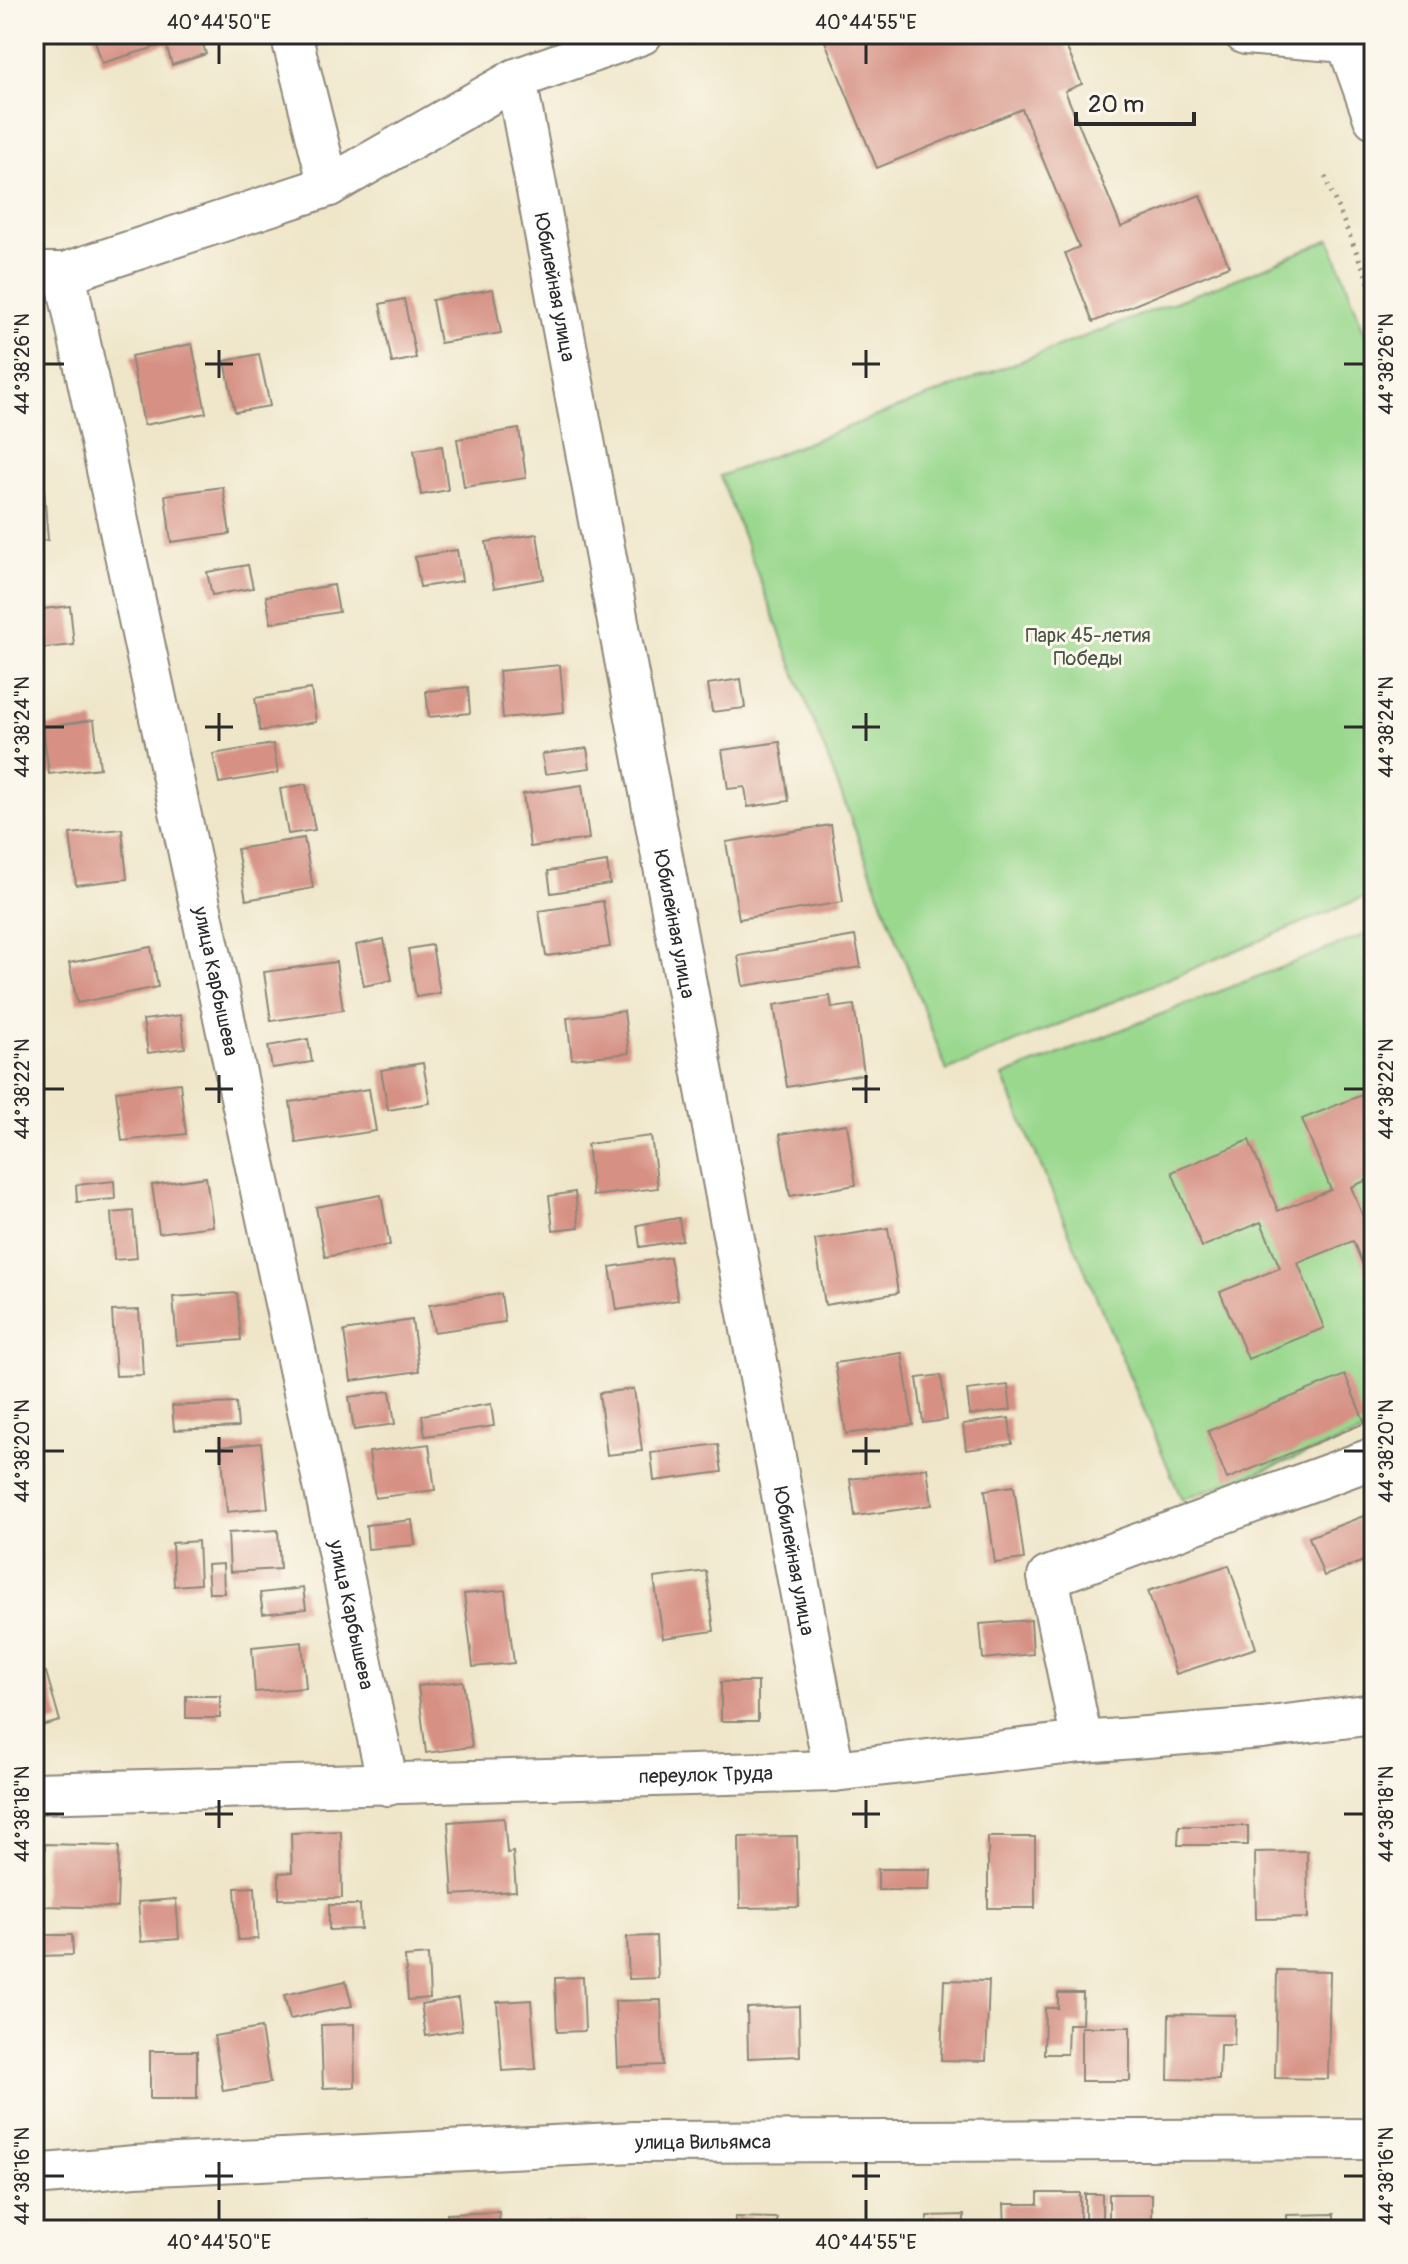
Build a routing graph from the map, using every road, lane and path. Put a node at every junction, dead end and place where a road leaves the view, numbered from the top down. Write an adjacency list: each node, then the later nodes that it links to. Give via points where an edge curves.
1 (291, 34): 8 (street)
2 (642, 34): 5 (street)
3 (1245, 34): 4 (street)
4 (1358, 38): 6 (street)
5 (516, 79): 8 (street); 14 (street, Юбилейная улица)
6 (1374, 118)
7 (1325, 177): 10 (path)
8 (329, 186): 9 (street)
9 (50, 273): 15 (street, улица Карбышева)
10 (1374, 294)
11 (1374, 1458): 13 (street, via 1048,1577)
12 (1374, 1714): 13 (street, переулок Труда)
13 (1082, 1742): 14 (street, переулок Труда)
14 (834, 1771): 15 (street, переулок Труда)
15 (388, 1785): 16 (street, переулок Труда)
16 (34, 1793)
17 (1374, 2139): 18 (street, улица Вильямса, via 635,2142)
18 (34, 2175)

